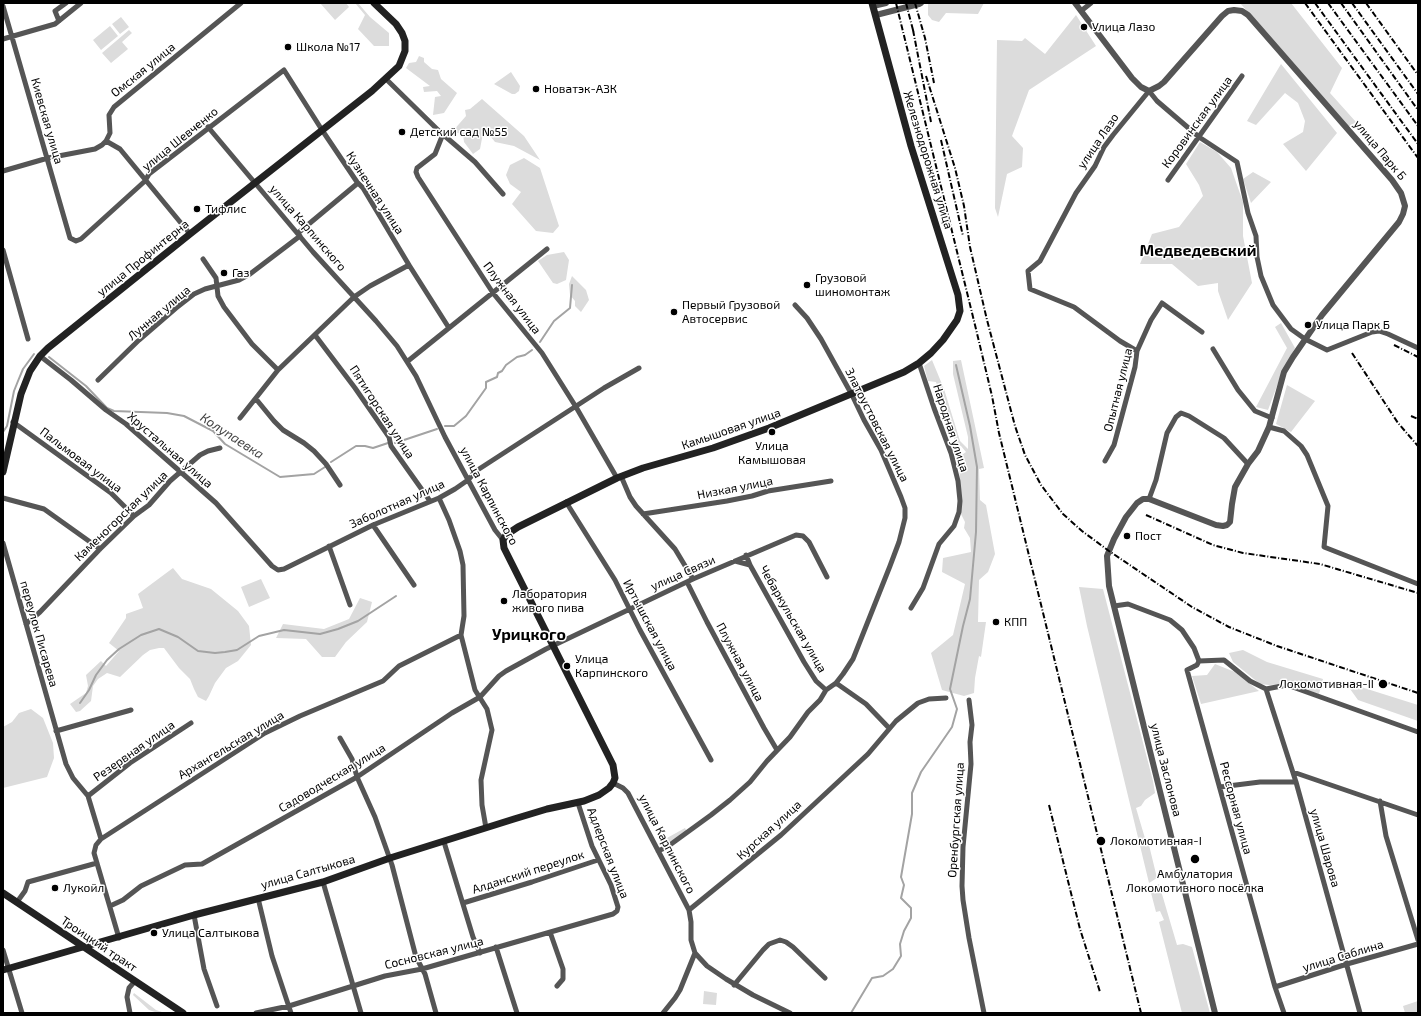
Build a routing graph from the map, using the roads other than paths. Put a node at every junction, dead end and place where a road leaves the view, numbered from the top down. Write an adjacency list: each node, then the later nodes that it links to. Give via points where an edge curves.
1 (66, 3): 14 (street, via 55,11)
2 (81, 3): 14 (street)
3 (241, 3): 25 (street, Омская улица, via 114,107 110,115 110,133)
4 (374, 3): 19 (main road, улица Профинтерна, via 400,28 405,41 405,51 399,66)
5 (886, 3): 9 (street)
6 (921, 3): 13 (street)
7 (1075, 3): 11 (street)
8 (1091, 3): 11 (street)
9 (872, 4): 13 (main road, Железнодорожная улица)
10 (3, 6): 15 (street, Киевская улица)
11 (1081, 10): 20 (street, via 1132,78 1140,87)
12 (1234, 10): 20 (street, улица Лазо, via 1222,16 1164,82); 49 (street, улица Парк Б, via 1248,15 1270,39 1392,180 1404,200 1405,206 1399,222)
13 (876, 15): 44 (main road, Железнодорожная улица, via 911,146 958,295 960,310)
14 (59, 22): 15 (street)
15 (12, 36): 16 (street); 26 (street, Киевская улица)
16 (3, 39)
17 (284, 70): 21 (street, улица Шевченко); 22 (street, Кузнечная улица)
18 (1242, 76): 24 (street, Коровинская улица)
19 (386, 79): 22 (main road, улица Профинтерна); 23 (street)
20 (1148, 90): 24 (street); 52 (street, улица Лазо, via 1112,135 1076,193 1040,261 1028,271 1030,289 1074,307)
21 (208, 127): 28 (street, улица Шевченко, via 149,174); 30 (street, улица Карпинского)
22 (322, 130): 30 (main road, улица Профинтерна); 31 (street, Кузнечная улица)
23 (443, 134): 32 (street, via 475,162); 41 (street, Плужная улица, via 435,154 417,168 416,172)
24 (1199, 137): 29 (street, Коровинская улица); 49 (street, via 1238,162 1248,213 1256,236 1261,276 1273,304 1291,329)
25 (106, 140): 26 (street, via 95,149); 28 (street, via 120,149)
26 (48, 158): 27 (street); 35 (street, Киевская улица, via 68,234)
27 (3, 171)
28 (145, 180): 33 (street); 35 (street, улица Шевченко, via 81,239)
29 (1168, 180)
30 (254, 183): 33 (main road, улица Профинтерна); 34 (street, улица Карпинского)
31 (358, 183): 34 (street, Лунная улица); 39 (street, Кузнечная улица)
32 (503, 194)
33 (190, 234): 53 (main road, улица Профинтерна)
34 (299, 234): 40 (street, Лунная улица, via 250,274 239,280); 42 (street, улица Карпинского)
35 (74, 240)
36 (547, 249): 41 (street)
37 (3, 250): 48 (street)
38 (203, 259): 40 (street, via 216,278)
39 (409, 265): 42 (street); 45 (street, Кузнечная улица)
40 (217, 285): 57 (street, via 218,296 224,307 252,344); 58 (street, Лунная улица, via 194,294 176,308)
41 (493, 293): 45 (street); 61 (street, Плужная улица, via 542,353)
42 (354, 297): 47 (street); 54 (street, улица Карпинского)
43 (795, 305): 59 (street, Златоустовская улица, via 821,339)
44 (956, 323): 55 (main road, Камышовая улица, via 943,340)
45 (449, 328): 54 (street)
46 (1202, 332): 52 (street, Опытная улица, via 1162,303)
47 (315, 335): 57 (street); 78 (street, Пятигорская улица, via 389,437 391,446)
48 (28, 339)
49 (1305, 339): 50 (street, via 1327,350 1379,331); 63 (street, улица Парк Б, via 1284,372)
50 (1418, 348)
51 (1213, 349): 63 (street, via 1238,390 1255,411)
52 (1136, 351): 67 (street, Опытная улица, via 1135,367 1114,445)
53 (40, 356): 64 (main road, улица Профинтерна, via 27,378); 70 (street, Хрустальная улица, via 126,424)
54 (408, 361): 72 (street, улица Карпинского)
55 (919, 363): 59 (main road, Камышовая улица); 99 (street, Народная улица, via 951,453 960,501 954,526 939,544 925,584)
56 (639, 368): 61 (street, Заболотная улица)
57 (278, 370): 60 (street)
58 (98, 380)
59 (852, 395): 71 (main road, Камышовая улица, via 733,441); 104 (street, Златоустовская улица, via 881,450 901,496 905,518 896,548 852,659)
60 (256, 399): 62 (street); 74 (street, via 283,430 314,451)
61 (576, 407): 71 (street, Плужная улица); 72 (street, Заболотная улица, via 476,471)
62 (240, 418)
63 (1272, 418): 65 (street, улица Парк Б)
64 (13, 422): 69 (main road, улица Профинтерна); 81 (street, Пальмовая улица, via 111,493)
65 (1270, 427): 68 (street, улица Парк Б); 94 (street, via 1284,431 1307,455 1328,506 1324,547)
66 (220, 448): 70 (street, Каменогорская улица, via 200,455)
67 (1105, 461)
68 (1248, 464): 77 (street, улица Парк Б, via 1235,487 1230,522 1227,525 1216,525); 77 (street, via 1224,438 1181,413 1167,433)
69 (3, 472)
70 (180, 473): 81 (street, Каменогорская улица, via 163,488 149,506); 90 (street, Хрустальная улица, via 216,503)
71 (619, 477): 79 (main road, Камышовая улица); 80 (street, Плужная улица)
72 (468, 480): 76 (street, Заболотная улица); 83 (street, улица Карпинского)
73 (831, 481): 80 (street, Низкая улица)
74 (340, 485)
75 (3, 498): 86 (street, via 44,509)
76 (438, 498): 78 (street, Заболотная улица); 101 (street, via 449,520 463,565 464,616)
77 (1149, 499): 97 (street, улица Заслонова, via 1140,500 1122,523 1107,556 1108,581)
78 (430, 501): 82 (street, Заболотная улица)
79 (566, 502): 83 (main road, Камышовая улица, via 510,531); 98 (street, Иртышская улица)
80 (643, 514): 92 (street, Плужная улица, via 675,549)
81 (134, 516): 86 (street, Каменогорская улица)
82 (373, 525): 85 (street, Заболотная улица); 95 (street)
83 (503, 540): 102 (main road, улица Карпинского, via 504,548)
84 (3, 543): 100 (street, переулок Писарева)
85 (329, 546): 90 (street, Заболотная улица); 96 (street)
86 (100, 549): 100 (street, Каменогорская улица)
87 (746, 556): 88 (street, улица Связи); 89 (street, Чебаркульская улица); 91 (street, улица Связи, via 792,536 801,535 809,542)
88 (735, 561): 89 (street); 92 (street, улица Связи)
89 (750, 565): 106 (street, Чебаркульская улица, via 804,662 816,681)
90 (278, 570)
91 (827, 576)
92 (693, 579): 93 (street, улица Связи)
93 (687, 582): 98 (street, улица Связи); 116 (street, Плужная улица)
94 (1418, 584)
95 (414, 585)
96 (350, 605)
97 (1114, 606): 103 (street, via 1128,604 1170,620 1182,630); 174 (street, улица Заслонова)
98 (630, 608): 102 (street, улица Связи); 117 (street, Иртышская улица)
99 (911, 608)
100 (26, 624): 113 (street, переулок Писарева)
101 (461, 635): 107 (street, via 474,690); 128 (street, Архангельская улица, via 399,666 383,681 265,733)
102 (553, 646): 107 (street, Садоводческая улица, via 498,676); 121 (main road, улица Карпинского, via 612,761 615,769)
103 (1199, 661): 105 (street, via 1224,660 1250,681); 122 (street, Рессорная улица, via 1197,666 1187,670)
104 (836, 682): 106 (street, Златоустовская улица); 112 (street, Чебаркульская улица, via 866,704)
105 (1266, 689): 114 (street, via 1287,685); 118 (street, улица Шарова)
106 (826, 690): 116 (street, Златоустовская улица)
107 (480, 698): 119 (street, Садоводческая улица, via 452,713); 127 (street, via 487,709 492,730 481,780)
108 (946, 698): 112 (street, Курская улица, via 929,699 918,703)
109 (969, 700): 173 (street, Оренбургская улица, via 972,725 971,769 962,886)
110 (131, 710): 113 (street)
111 (191, 723): 123 (street, Резервная улица, via 130,763)
112 (889, 728): 140 (street, Курская улица, via 868,754 781,835)
113 (56, 731): 123 (street, переулок Писарева, via 66,764 73,778)
114 (1418, 732)
115 (340, 738): 119 (street, via 352,759)
116 (777, 750): 130 (street, Златоустовская улица, via 750,782 730,800 689,832)
117 (711, 760)
118 (1293, 772): 120 (street, улица Шарова); 124 (street)
119 (357, 777): 131 (street); 139 (street, Садоводческая улица, via 202,864 185,865 141,886 123,900)
120 (1296, 782): 122 (street, via 1260,782); 152 (street, улица Шарова)
121 (613, 783): 125 (main road, улица Салтыкова, via 599,795); 130 (street, улица Карпинского, via 628,793)
122 (1220, 787): 160 (street, Рессорная улица)
123 (88, 796): 128 (street, переулок Писарева)
124 (1380, 801): 126 (street); 145 (street, via 1386,836)
125 (578, 803): 127 (main road, улица Салтыкова, via 547,809); 132 (street, Адлерская улица)
126 (1418, 815)
127 (486, 828): 129 (main road, улица Салтыкова)
128 (100, 839): 133 (street, переулок Писарева, via 94,853)
129 (444, 842): 131 (main road, улица Салтыкова); 138 (street)
130 (658, 851): 140 (street, улица Карпинского)
131 (390, 858): 134 (main road, улица Салтыкова); 154 (street, via 416,957)
132 (598, 860): 138 (street, Алданский переулок); 141 (street, Адлерская улица, via 611,885)
133 (97, 863): 137 (street, via 28,882); 139 (street, переулок Писарева)
134 (323, 882): 136 (main road, улица Салтыкова); 158 (street)
135 (3, 893): 137 (main road, Троицкий тракт)
136 (258, 898): 142 (main road, улица Салтыкова); 162 (street, via 272,956)
137 (17, 902): 147 (main road, Троицкий тракт)
138 (463, 903): 150 (street)
139 (110, 906): 144 (street, переулок Писарева)
140 (689, 910): 151 (street, via 691,940)
141 (617, 911): 143 (street, Сосновская улица)
142 (194, 915): 144 (main road, улица Салтыкова); 161 (street, via 204,969)
143 (550, 932): 148 (street, Сосновская улица); 159 (street, via 563,969 563,979)
144 (119, 938): 147 (main road, улица Салтыкова)
145 (1418, 940)
146 (1418, 944): 152 (street, улица Саблина)
147 (83, 947): 153 (main road, улица Салтыкова); 156 (main road, Троицкий тракт)
148 (496, 947): 150 (street, Сосновская улица); 170 (street)
149 (3, 950): 153 (street)
150 (480, 953): 154 (street, Сосновская улица)
151 (695, 953): 157 (street, via 707,966); 171 (street, via 680,990)
152 (1347, 964): 160 (street, улица Саблина); 176 (street, улица Шарова)
153 (6, 969): 163 (street)
154 (422, 969): 158 (street, Сосновская улица, via 384,976); 169 (street)
155 (825, 978): 157 (street, via 793,947 780,940 769,944)
156 (135, 981): 164 (street, via 129,988 127,997); 165 (main road, Троицкий тракт)
157 (734, 984): 172 (street)
158 (354, 986): 162 (street, Сосновская улица); 168 (street)
159 (557, 986)
160 (1275, 987): 175 (street, Рессорная улица)
161 (217, 1006)
162 (289, 1006): 166 (street, Сосновская улица); 167 (street)
163 (22, 1013)
164 (130, 1013)
165 (183, 1013)
166 (256, 1013)
167 (291, 1013)
168 (361, 1013)
169 (436, 1013)
170 (517, 1013)
171 (662, 1013)
172 (790, 1013)
173 (984, 1013)
174 (1215, 1013)
175 (1284, 1013)
176 (1360, 1013)

